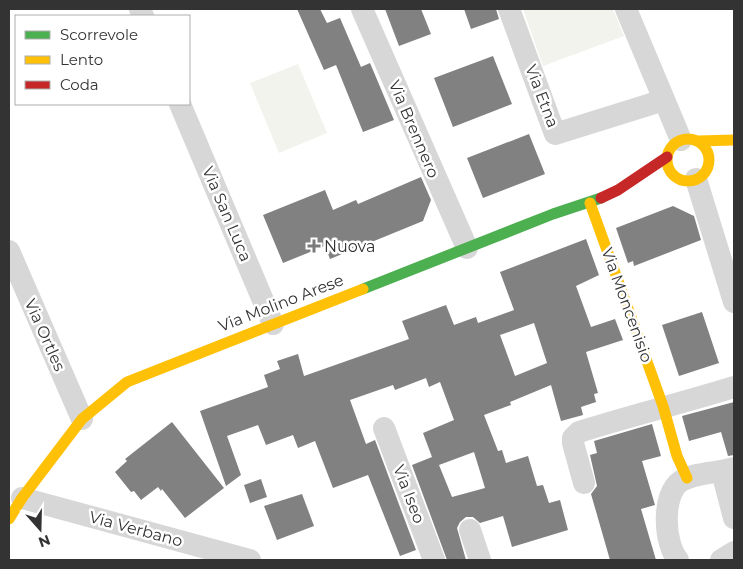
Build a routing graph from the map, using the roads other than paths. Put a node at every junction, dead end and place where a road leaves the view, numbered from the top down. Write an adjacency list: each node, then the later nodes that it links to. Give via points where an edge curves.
1 (362, 9): 12 (street, Via Brennero)
2 (509, 9): 4 (street, Via Etna, via 555,134)
3 (626, 9): 4 (street)
4 (664, 100): 6 (street)
5 (180, 105): 15 (street, Via San Luca)
6 (689, 140): 7 (street); 8 (street, Via Molino Arese, via 672,145); 9 (street, via 707,151)
7 (734, 140)
8 (666, 158): 9 (street, via 667,165); 10 (street, Via Molino Arese)
9 (686, 173): 10 (street, Via Molino Arese); 14 (street)
10 (618, 190): 11 (street, Via Molino Arese)
11 (590, 203): 12 (street, Via Molino Arese, via 552,214); 17 (street, Via Moncenisio)
12 (466, 248): 15 (street, Via Molino Arese)
13 (9, 251): 18 (street, Via Ortles)
14 (734, 302)
15 (273, 324): 18 (street, Via Molino Arese, via 127,382)
16 (734, 387): 17 (street)
17 (664, 406): 21 (street, Via Moncenisio, via 677,456); 22 (street, via 575,434 573,443)
18 (82, 419): 23 (street, Via Molino Arese)
19 (384, 428): 29 (street, Via Iseo)
20 (728, 470): 21 (street); 24 (street)
21 (687, 478): 31 (street, via 674,490 668,510 669,538)
22 (584, 483)
23 (22, 498): 25 (street, Via Molino Arese); 28 (street, Via Verbano)
24 (734, 518)
25 (9, 519)
26 (470, 530): 30 (street)
27 (734, 552): 32 (street)
28 (250, 560)
29 (434, 560)
30 (480, 560)
31 (678, 560)
32 (721, 560)

